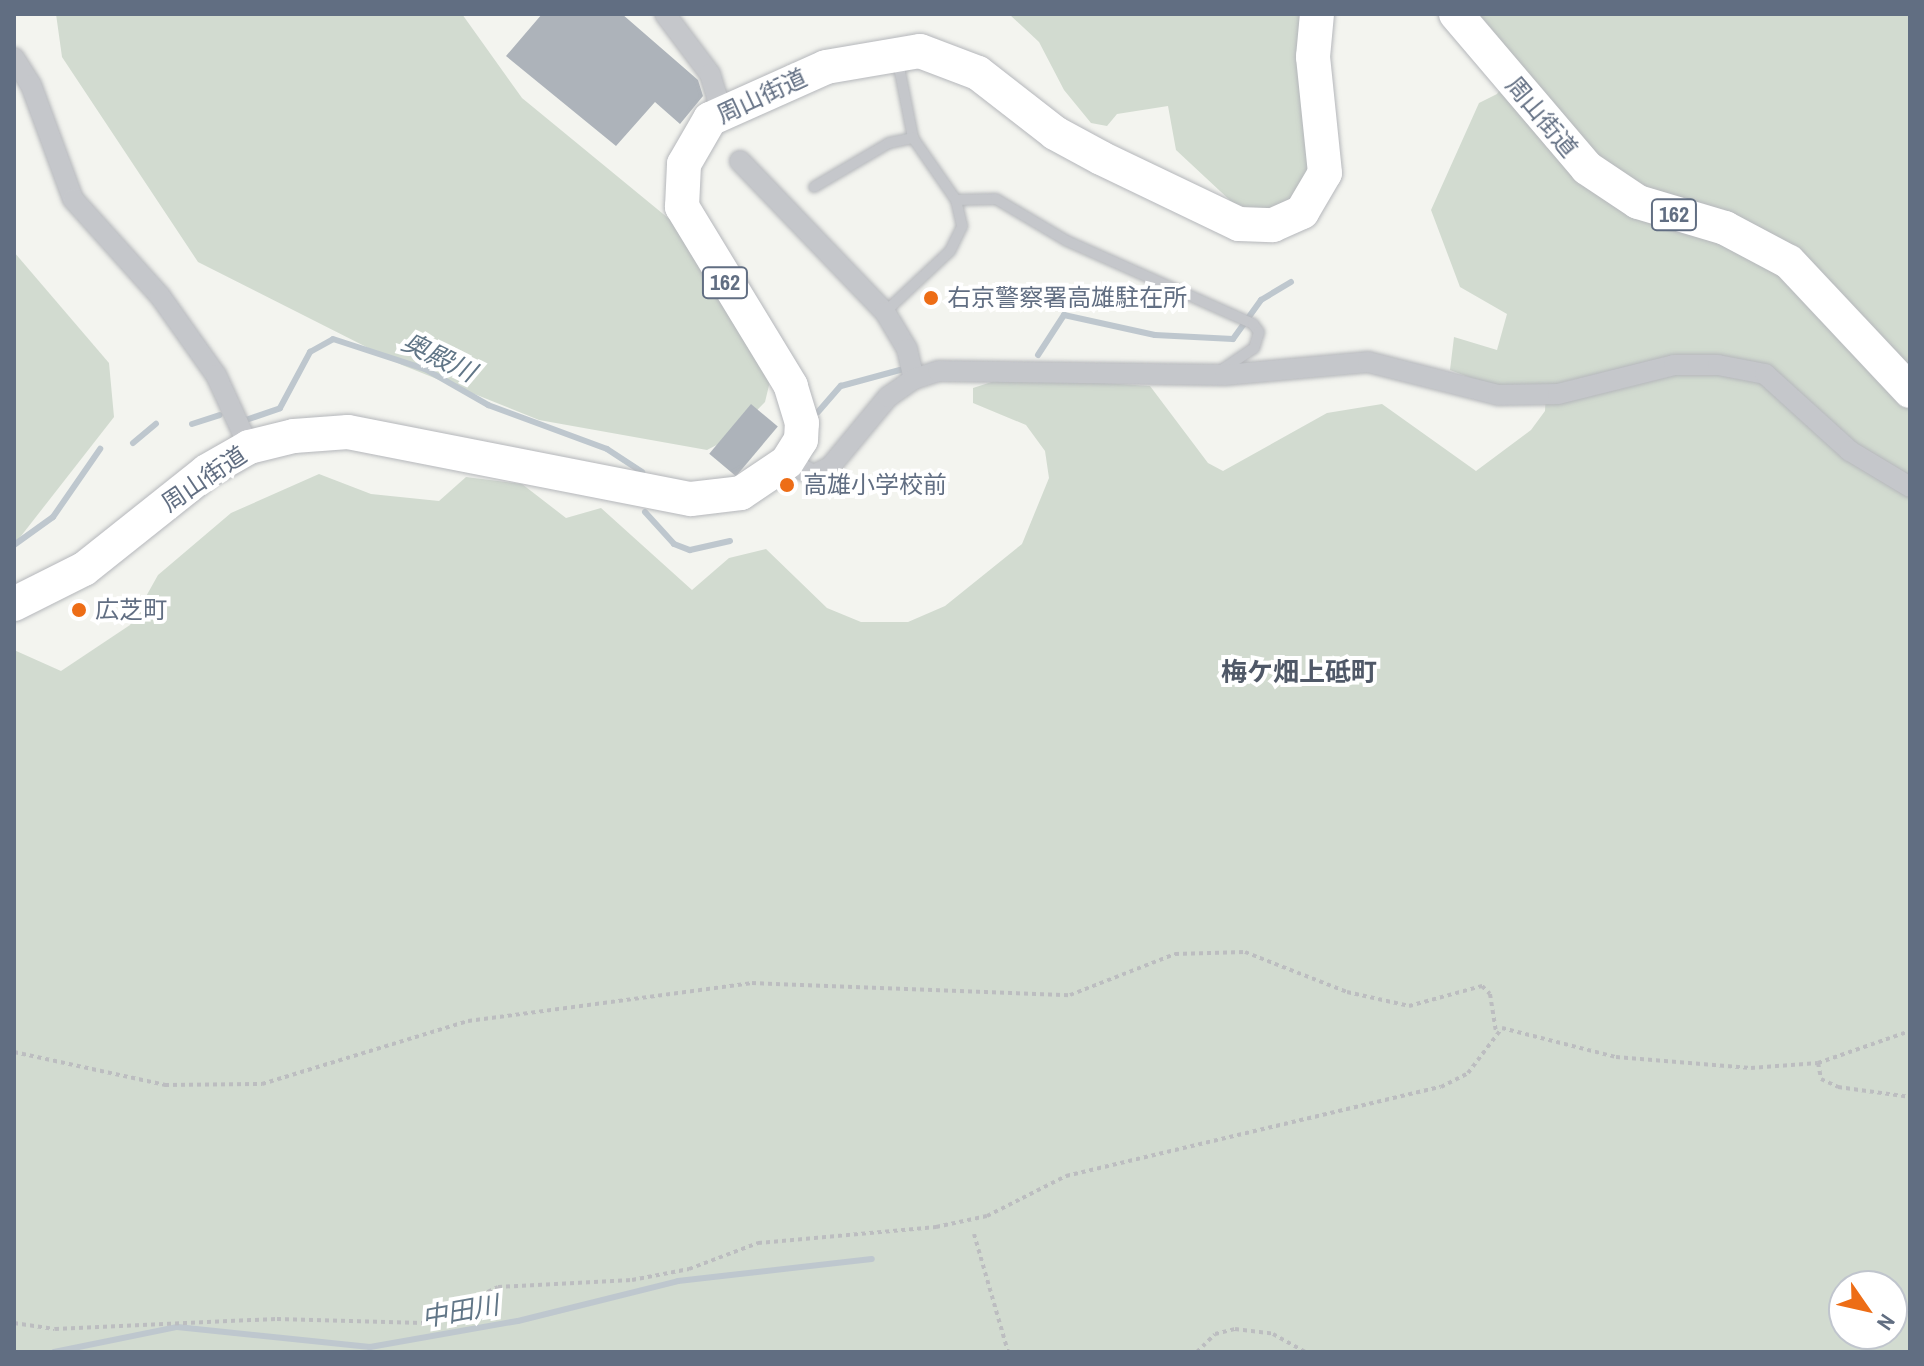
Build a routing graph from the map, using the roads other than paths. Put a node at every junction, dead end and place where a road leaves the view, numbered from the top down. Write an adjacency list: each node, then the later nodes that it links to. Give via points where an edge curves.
1 (665, 14): 6 (street, via 710,74)
2 (1317, 14): 4 (highway, 周山街道, via 1313,57 1325,173 1302,212 1273,225 1239,224 1077,145 959,62)
3 (1456, 14): 14 (highway, 周山街道 / 162, via 1587,168 1638,202 1725,228 1789,262)
4 (896, 52): 6 (highway, 周山街道, via 826,67); 7 (lane)
5 (14, 58): 15 (street, via 31,85 73,199 160,296 216,375)
6 (721, 110): 16 (highway, 周山街道 / 162, via 684,164 682,207 791,386 802,423 801,440)
7 (913, 138): 9 (lane, via 889,143); 10 (lane)
8 (740, 161): 11 (street)
9 (814, 187)
10 (956, 200): 11 (lane, via 962,226 950,251); 12 (lane, via 996,199 1067,241 1253,324 1259,332 1254,348)
11 (885, 312): 13 (street, via 907,349)
12 (1211, 375): 13 (street, via 1134,371 1073,376 1042,369 938,371); 17 (street, via 1368,362 1498,395 1558,394 1674,365 1742,367 1790,390 1850,451)
13 (914, 379): 16 (street, via 871,414 830,467 814,475)
14 (1910, 391)
15 (249, 447): 16 (highway, 周山街道, via 348,432 691,499 741,493); 18 (highway, 周山街道, via 207,471 84,569)
16 (787, 462)
17 (1910, 487)
18 (14, 604)

